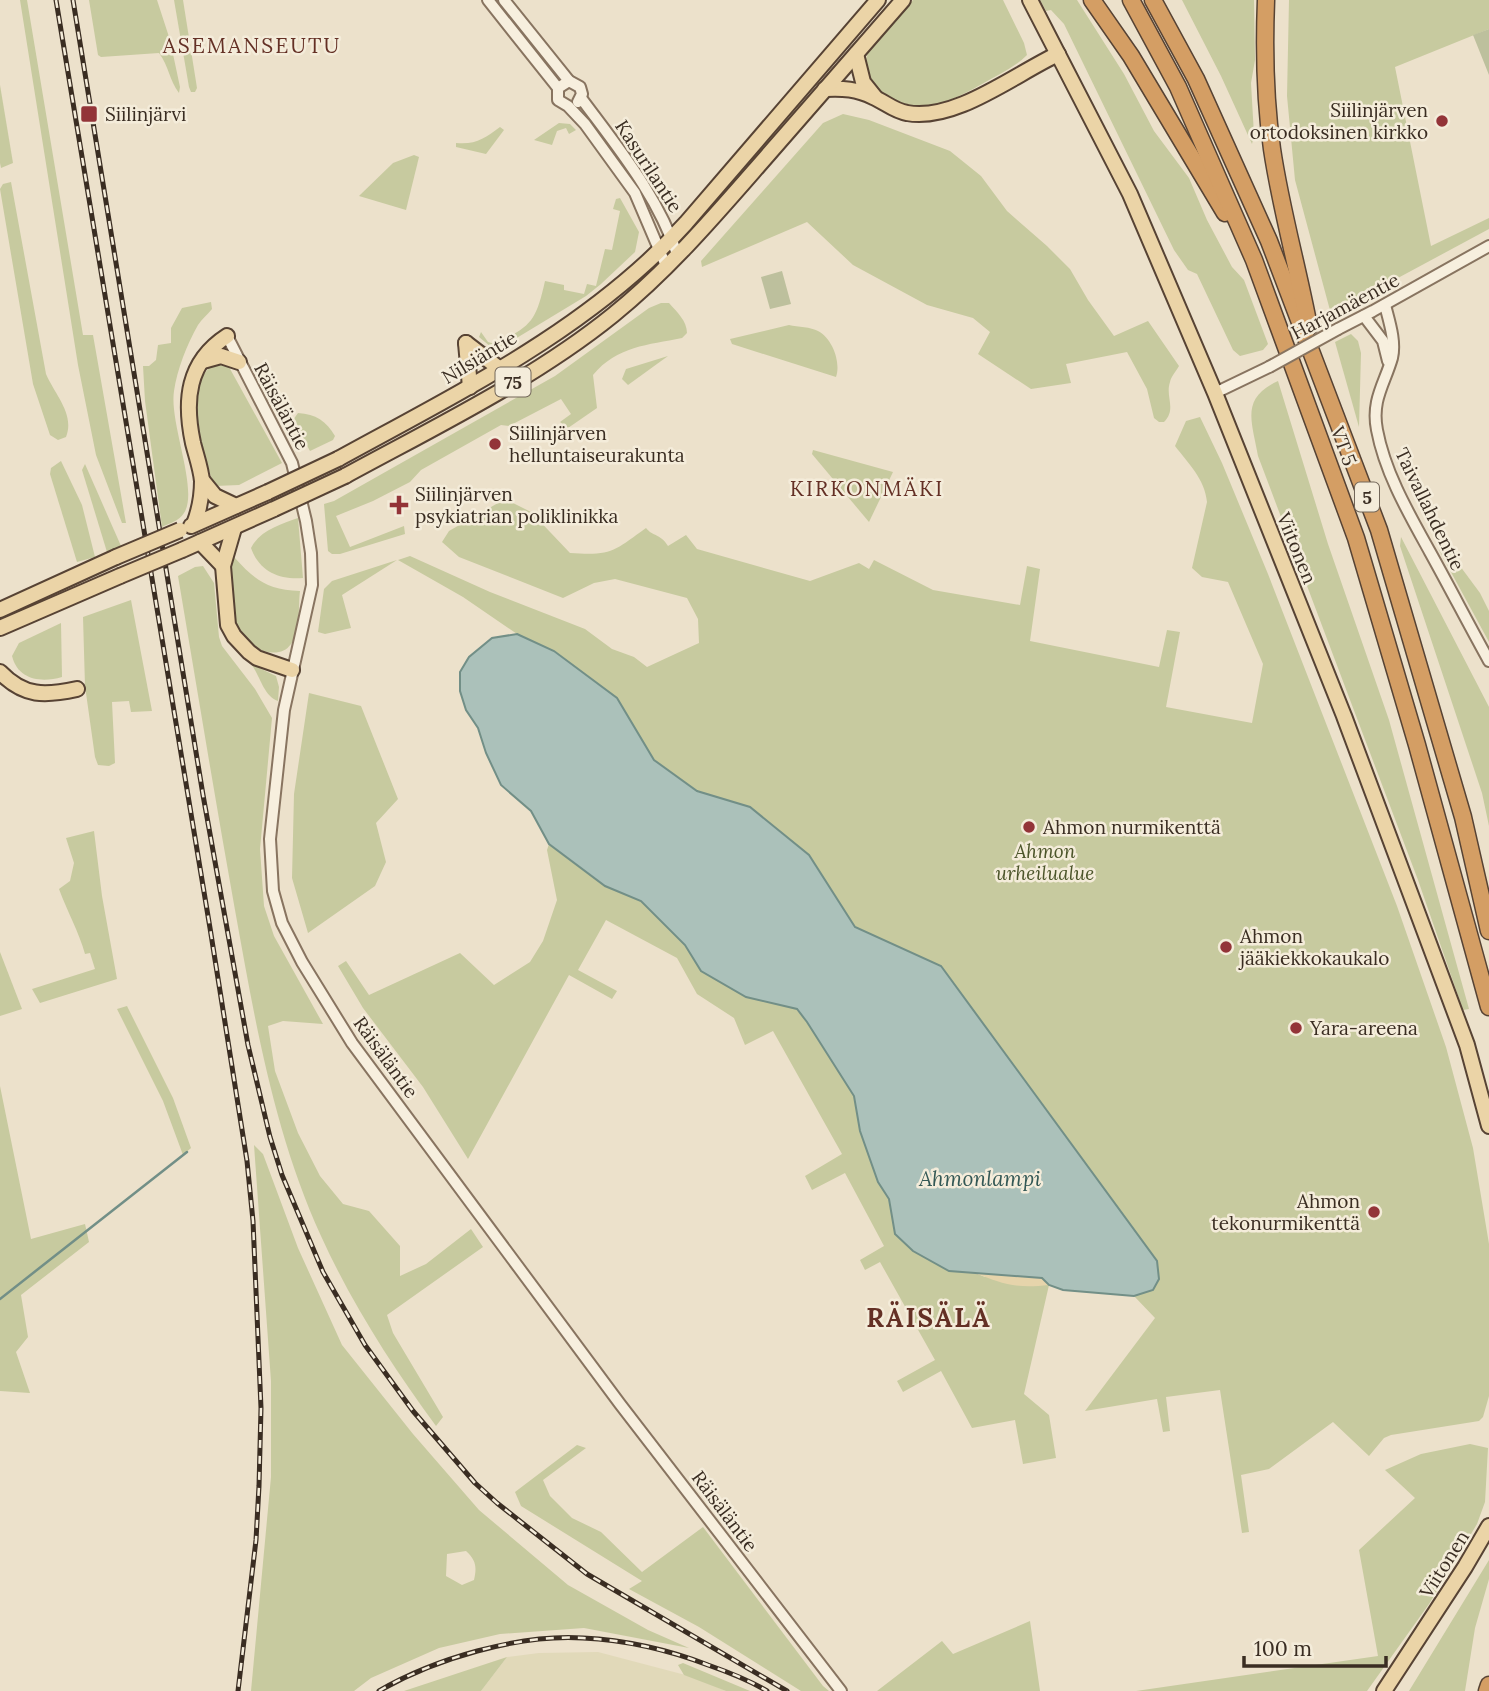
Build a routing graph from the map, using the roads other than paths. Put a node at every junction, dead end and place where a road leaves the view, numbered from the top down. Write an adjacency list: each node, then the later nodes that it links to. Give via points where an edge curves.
1 (488, 0): 13 (street)
2 (504, 0): 12 (street)
3 (878, 0): 20 (main road, Nilsiäntie / 75)
4 (903, 0): 10 (main road, 75)
5 (1030, 0): 11 (main road, Viitonen)
6 (1092, 0): 24 (highway)
7 (1131, 0): 24 (highway, VT 5 / 5, via 1178,87)
8 (1153, 0): 31 (highway, VT 5 / 5, via 1196,79 1269,241)
9 (1266, 0): 31 (highway, via 1266,90 1272,148)
10 (856, 54): 14 (main road, 75); 16 (main road, via 863,82)
11 (1058, 54): 16 (main road, via 936,113 905,113); 35 (main road, Viitonen, via 1130,194)
12 (569, 81): 13 (street); 15 (street, via 580,87)
13 (558, 88): 17 (street, via 558,100)
14 (825, 89): 16 (main road, via 852,89); 23 (main road, 75)
15 (581, 98): 17 (street); 19 (street, Kasurilantie)
16 (876, 98)
17 (568, 106): 18 (street, Kasurilantie)
18 (635, 193): 19 (street); 22 (street, Kasurilantie)
19 (651, 195): 20 (street, Kasurilantie)
20 (672, 238): 22 (main road, Nilsiäntie / 75); 23 (street, Kasurilantie)
21 (1489, 246): 26 (street, Harjamäentie)
22 (660, 252): 25 (street, Kasurilantie); 33 (main road, Nilsiäntie / 75, via 597,304)
23 (678, 257): 25 (main road, 75)
24 (1254, 260): 49 (highway, VT 5 / 5, via 1356,538)
25 (667, 268): 39 (main road, Nilsiäntie / 75, bridge, via 611,317 466,410 345,476)
26 (1385, 305): 27 (street, Harjamäentie); 32 (street, Taivallahdentie, via 1393,346)
27 (1364, 316): 32 (street, via 1383,341); 35 (street, Harjamäentie, bridge)
28 (227, 336): 29 (main road); 30 (street, Räisäläntie)
29 (203, 361): 30 (main road, via 220,356); 36 (main road, via 194,375 187,404)
30 (239, 362): 45 (street, Räisäläntie, via 292,463 306,521 312,585)
31 (1315, 364): 48 (highway, VT 5 / 5, via 1379,530 1460,805)
32 (1388, 364): 44 (street, Taivallahdentie, via 1375,409 1382,449 1400,496)
33 (500, 369): 34 (main road, Nilsiäntie / 75); 34 (main road, via 466,343)
34 (470, 387): 37 (main road, Nilsiäntie / 75, bridge, via 338,459)
35 (1215, 393): 50 (main road, Viitonen, via 1344,716 1458,1020)
36 (202, 480): 37 (main road, via 215,496); 38 (main road, via 198,512)
37 (236, 506): 38 (main road, Nilsiäntie / 75)
38 (187, 527): 42 (main road, Nilsiäntie / 75, bridge)
39 (234, 528): 40 (main road, Nilsiäntie / 75); 41 (main road)
40 (200, 542): 41 (main road); 43 (main road, Nilsiäntie / 75, bridge)
41 (223, 566): 45 (main road, via 228,625 234,636 257,658)
42 (0, 610)
43 (0, 629)
44 (1489, 661)
45 (292, 670): 53 (street, Räisäläntie, via 270,839 273,891 282,923 302,962 352,1042 495,1237)
46 (0, 672): 47 (main road, via 32,692)
47 (77, 689)
48 (1489, 931)
49 (1489, 1007)
50 (1489, 1126)
51 (1489, 1526): 54 (main road, Viitonen)
52 (1489, 1685): 55 (highway)
53 (841, 1691)
54 (1384, 1691)
55 (1488, 1691)

